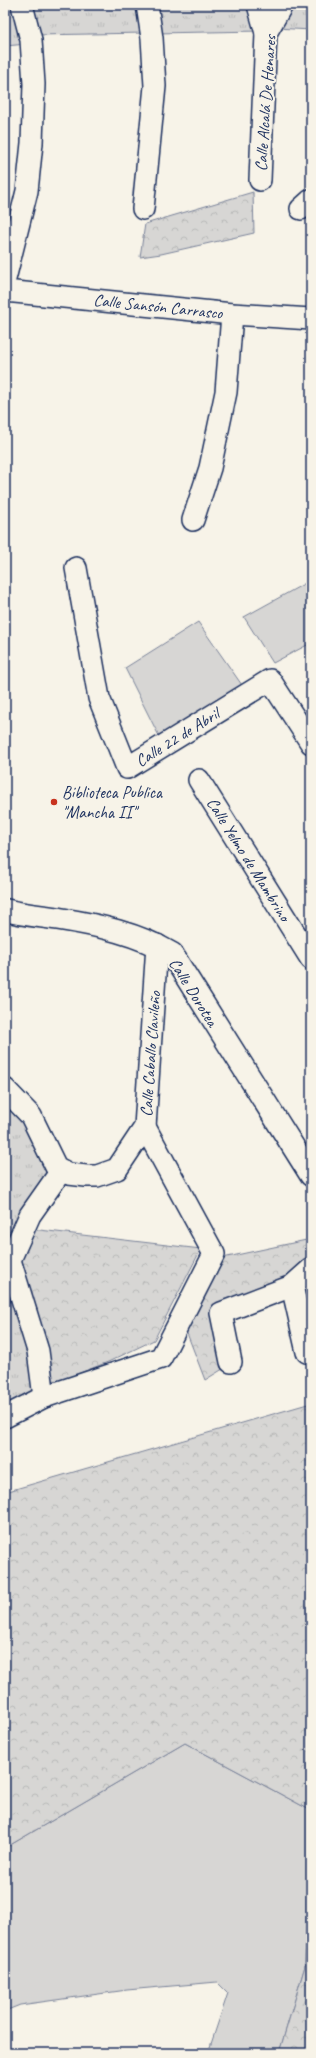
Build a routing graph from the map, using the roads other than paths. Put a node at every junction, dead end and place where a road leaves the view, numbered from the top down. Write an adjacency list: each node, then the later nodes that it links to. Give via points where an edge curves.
1 (22, 5): 8 (street, via 31,40 34,84 32,143 27,191)
2 (147, 5): 7 (street, via 155,86)
3 (258, 5): 5 (street)
4 (282, 5): 5 (street, Calle Alcalá De Henares)
5 (266, 33): 6 (street, Calle Alcalá De Henares)
6 (260, 180)
7 (144, 209)
8 (5, 279)
9 (5, 290): 10 (street, Calle Sansón Carrasco)
10 (232, 314): 11 (street, Calle Sansón Carrasco); 12 (street, via 226,392 210,468)
11 (311, 319)
12 (193, 520)
13 (76, 568): 14 (street, Calle 22 de Abril, via 99,698 128,768 270,680)
14 (311, 743)
15 (199, 780): 18 (street, Calle Yelmo de Mambrino)
16 (5, 910): 17 (street, Calle Dorotea, via 120,932)
17 (157, 945): 20 (street, Calle Caballo Clavileño); 22 (street, Calle Dorotea, via 172,954)
18 (311, 959)
19 (5, 1089): 21 (street, via 31,1116 52,1162)
20 (145, 1127): 21 (street, Calle Caballo Clavileño, via 117,1168 97,1176); 27 (street, via 214,1254 161,1358)
21 (61, 1171): 27 (street, via 30,1215 10,1260 38,1351)
22 (311, 1175)
23 (311, 1269): 24 (street)
24 (292, 1286): 25 (street); 26 (street, via 221,1313)
25 (309, 1351)
26 (231, 1362)
27 (44, 1398): 28 (street)
28 (5, 1417)

